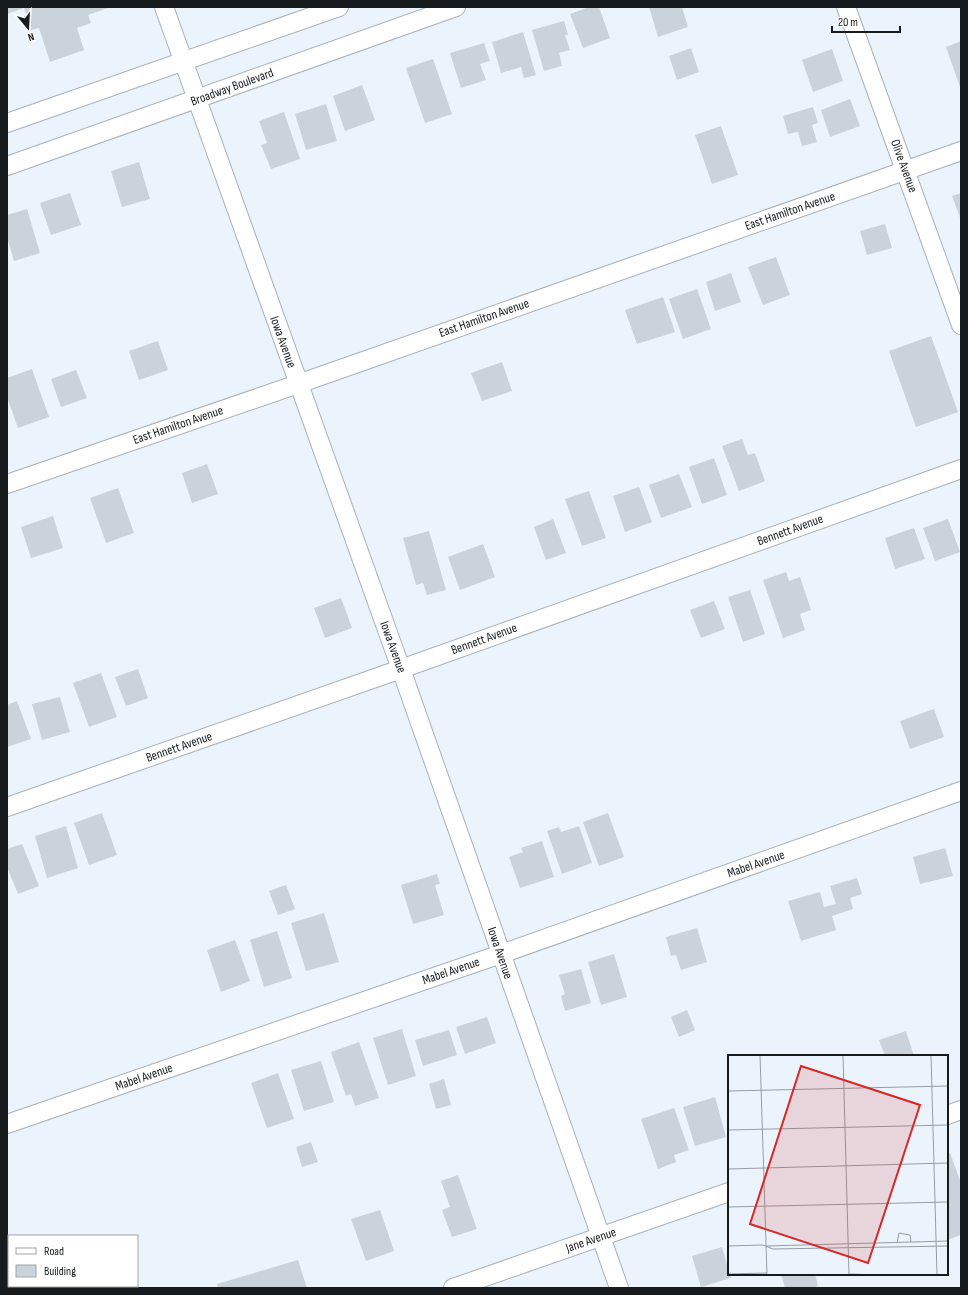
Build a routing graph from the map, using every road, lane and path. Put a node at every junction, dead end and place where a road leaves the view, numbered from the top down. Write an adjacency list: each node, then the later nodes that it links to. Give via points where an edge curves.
1 (164, 7): 5 (street, Iowa Avenue)
2 (339, 7): 5 (street)
3 (456, 7): 6 (street, Broadway Boulevard)
4 (846, 7): 10 (street, Olive Avenue)
5 (184, 62): 6 (street, Iowa Avenue); 7 (street)
6 (197, 99): 9 (street, Broadway Boulevard); 12 (street, Iowa Avenue)
7 (7, 124)
8 (961, 151): 10 (street, East Hamilton Avenue)
9 (7, 166)
10 (906, 171): 11 (street, Olive Avenue); 12 (street, East Hamilton Avenue)
11 (961, 325)
12 (298, 384): 14 (street, East Hamilton Avenue); 15 (street, Iowa Avenue)
13 (961, 470): 15 (street, Bennett Avenue)
14 (7, 484)
15 (401, 669): 17 (street, Bennett Avenue); 18 (street, Iowa Avenue)
16 (961, 792): 18 (street, Mabel Avenue)
17 (7, 807)
18 (501, 954): 21 (street, Mabel Avenue); 23 (street, Iowa Avenue)
19 (961, 1110): 20 (street)
20 (948, 1115)
21 (7, 1124)
22 (728, 1192): 23 (street, Jane Avenue)
23 (600, 1237): 24 (street, Jane Avenue); 25 (street, Iowa Avenue)
24 (453, 1288)
25 (619, 1288)

